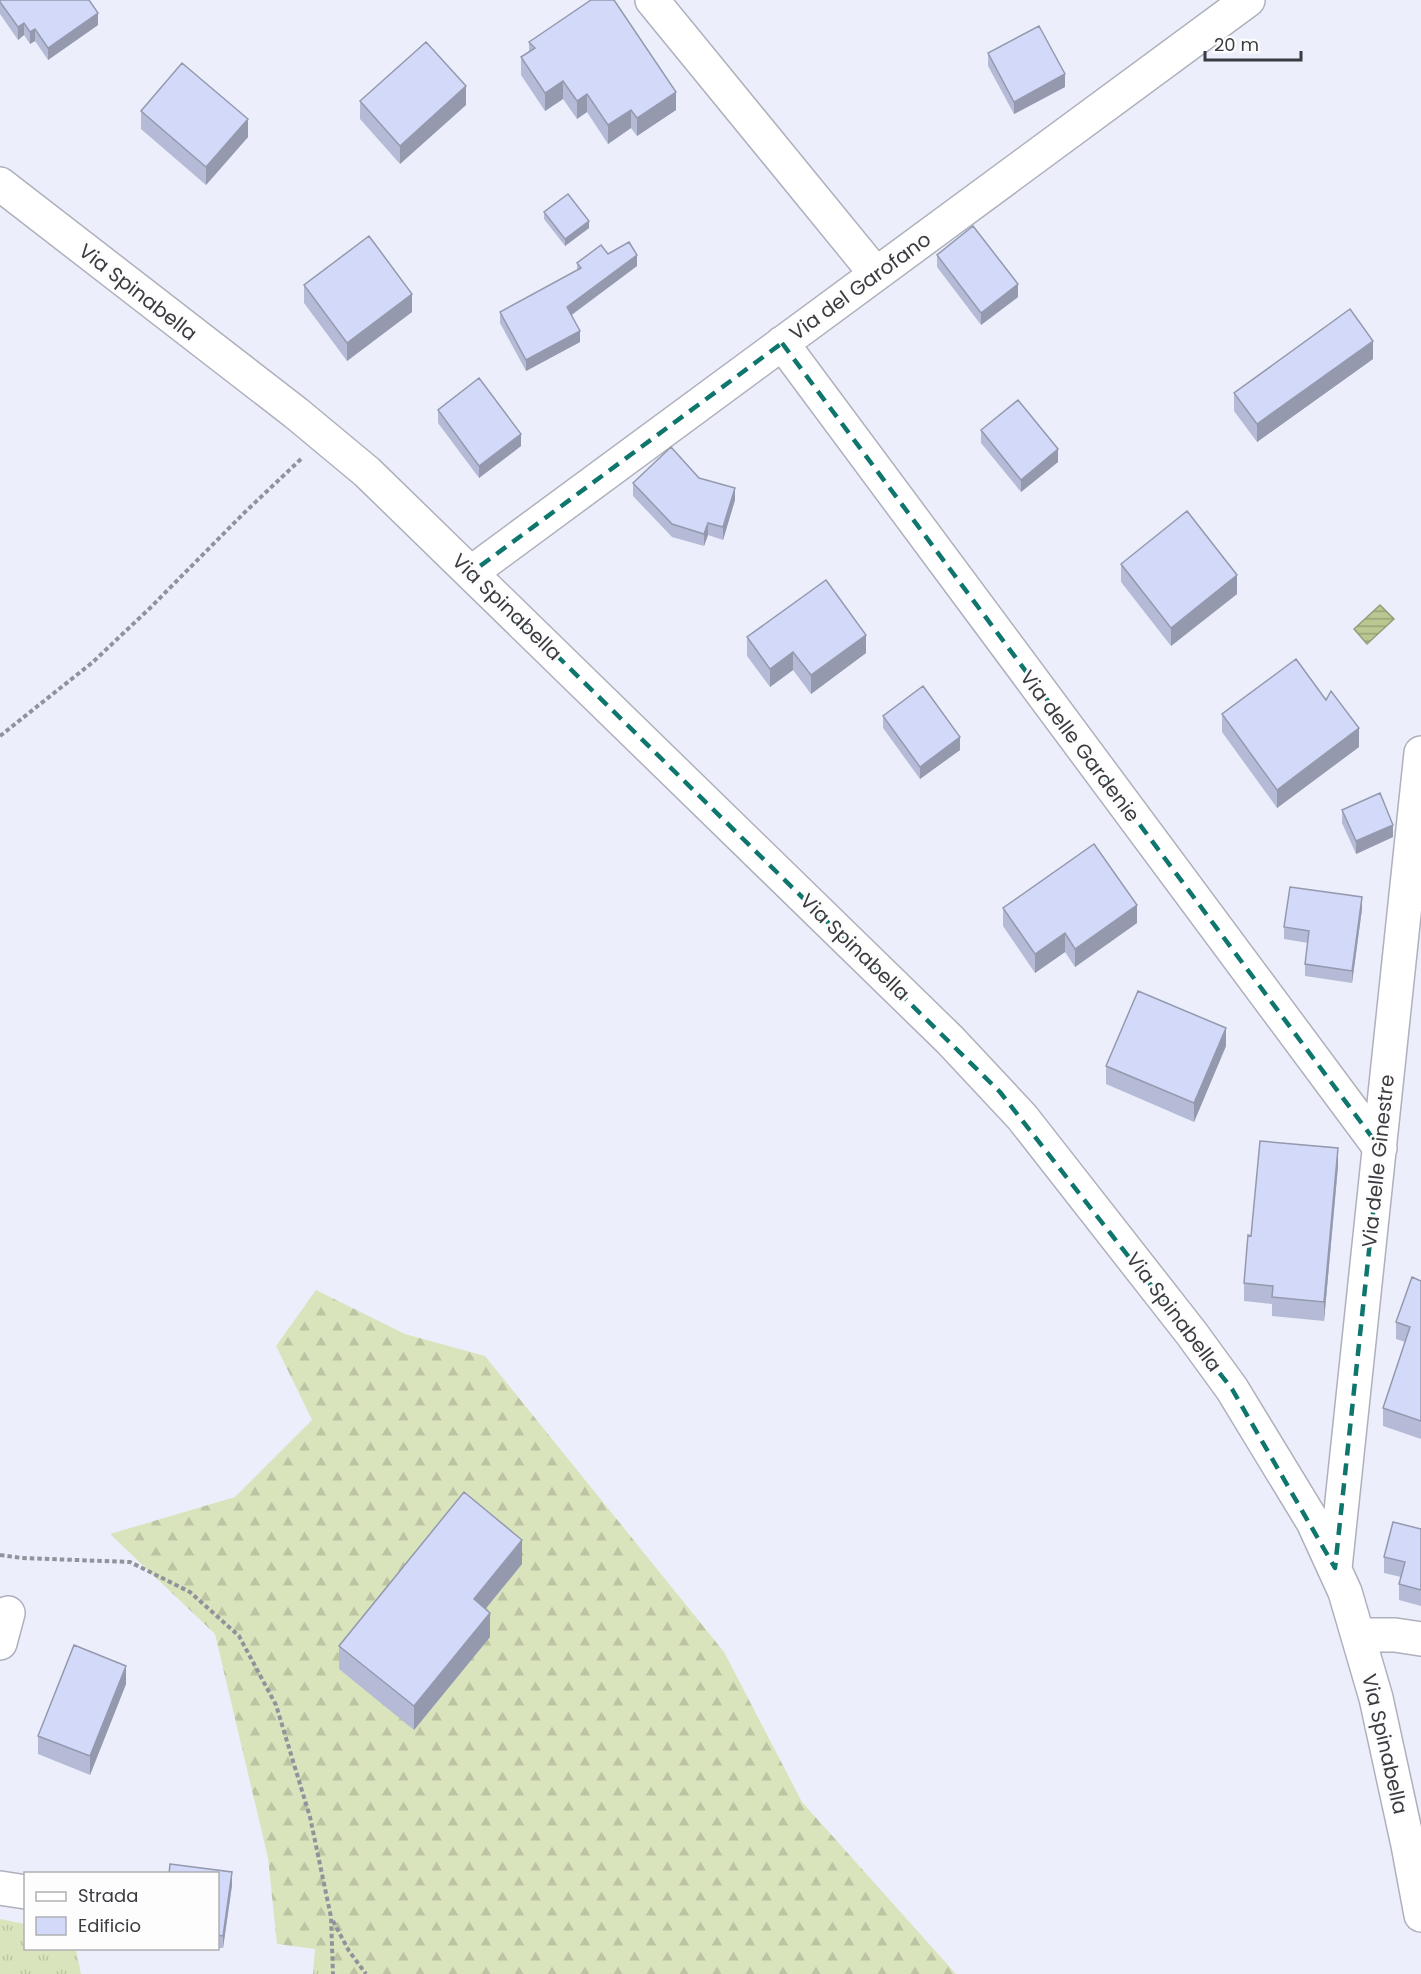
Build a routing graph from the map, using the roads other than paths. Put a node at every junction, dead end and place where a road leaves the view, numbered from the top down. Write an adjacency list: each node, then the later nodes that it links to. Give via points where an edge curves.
1 (652, 0): 4 (street)
2 (1248, 0): 4 (street, Via del Garofano)
3 (0, 184): 6 (street, Via Spinabella, via 325,436)
4 (876, 274): 5 (street, Via del Garofano)
5 (782, 343): 6 (street, Via del Garofano); 8 (street, Via delle Gardenie)
6 (472, 572): 9 (street, Via Spinabella, via 1008,1101 1232,1389 1312,1522)
7 (1421, 753): 8 (street, Via delle Ginestre)
8 (1380, 1148): 9 (street, Via delle Ginestre)
9 (1335, 1568): 10 (street, Via Spinabella)
10 (1359, 1635): 11 (street); 14 (street, Via Spinabella)
11 (1421, 1639)
12 (0, 1888): 13 (street)
13 (24, 1892)
14 (1421, 1915)

